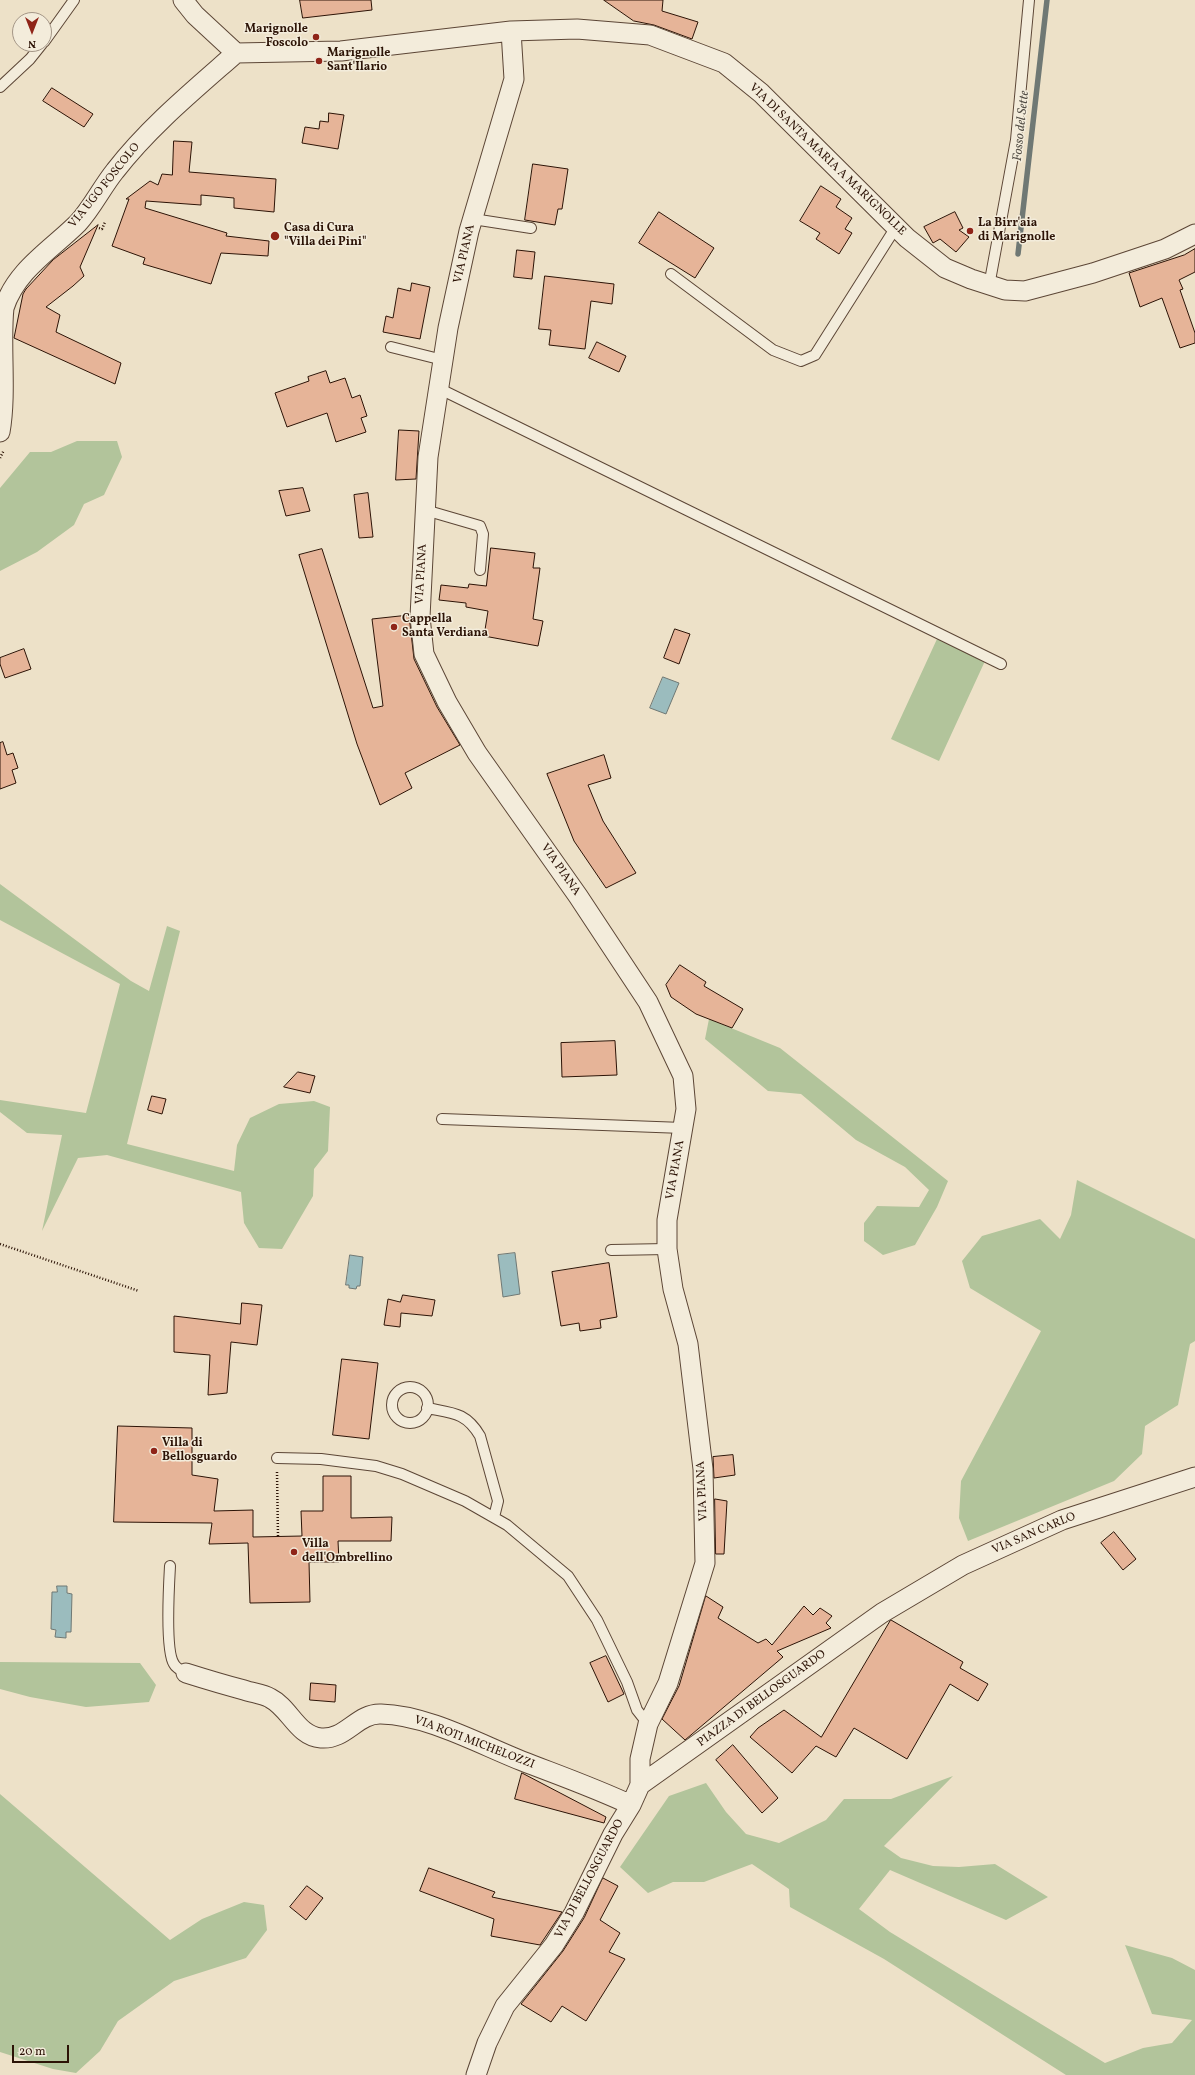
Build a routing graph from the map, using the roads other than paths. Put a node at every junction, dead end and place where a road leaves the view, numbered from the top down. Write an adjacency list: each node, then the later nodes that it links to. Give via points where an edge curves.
1 (74, 0): 4 (lane)
2 (183, 0): 7 (street, via 195,15)
3 (1029, 0): 14 (lane, via 1016,140)
4 (52, 31)
5 (511, 31): 7 (street, VIA DI SANTA MARIA A MARIGNOLLE, via 341,51); 9 (street, VIA PIANA, via 514,79); 10 (street, VIA DI SANTA MARIA A MARIGNOLLE, via 577,29 650,35 724,63 761,93)
6 (36, 52): 8 (lane)
7 (236, 53): 18 (street, VIA UGO FOSCOLO, via 158,123 115,171 79,222 44,252 11,290 1,328)
8 (0, 87)
9 (473, 218): 11 (lane); 16 (street, VIA PIANA)
10 (896, 227): 13 (lane, via 815,355 801,361 773,350); 14 (street, VIA DI SANTA MARIA A MARIGNOLLE, via 945,268)
11 (531, 228)
12 (1195, 234): 14 (street, VIA DI SANTA MARIA A MARIGNOLLE, via 1165,249 1100,271 1024,291)
13 (670, 274)
14 (989, 286)
15 (391, 347): 16 (lane)
16 (443, 360): 17 (street, VIA PIANA)
17 (438, 388): 19 (street, VIA PIANA, via 428,457); 21 (lane)
18 (3, 440)
19 (425, 510): 20 (lane, via 480,526 483,534); 23 (street, VIA PIANA, via 420,617 424,654 447,702 477,753 578,896 648,1002 683,1076 686,1109)
20 (480, 570)
21 (1001, 664)
22 (442, 1119): 23 (lane)
23 (683, 1128): 24 (street, VIA PIANA, via 667,1220)
24 (667, 1249): 25 (lane); 33 (street, VIA PIANA, via 688,1344 703,1469 705,1563 668,1683)
25 (611, 1250)
26 (427, 1408): 29 (lane, via 458,1414 476,1428 498,1501)
27 (277, 1458): 29 (lane, via 321,1459 376,1466 402,1474 465,1501)
28 (1195, 1477): 31 (street, VIA SAN CARLO, via 1062,1520 962,1565)
29 (494, 1517): 33 (lane, via 568,1576 596,1620 627,1682 637,1710)
30 (170, 1566): 32 (lane, VIA ROTI MICHELOZZI, via 168,1617 171,1658 174,1665)
31 (882, 1613): 34 (street, PIAZZA DI BELLOSGUARDO)
32 (186, 1674): 35 (street, VIA ROTI MICHELOZZI, via 269,1697 286,1710 308,1734 321,1738 334,1737 359,1720 379,1713 400,1716 455,1733)
33 (651, 1718): 34 (street, via 640,1759)
34 (640, 1785): 35 (street)
35 (631, 1805): 36 (street, VIA DI BELLOSGUARDO, via 554,1946 505,2006 487,2043)
36 (476, 2075)

